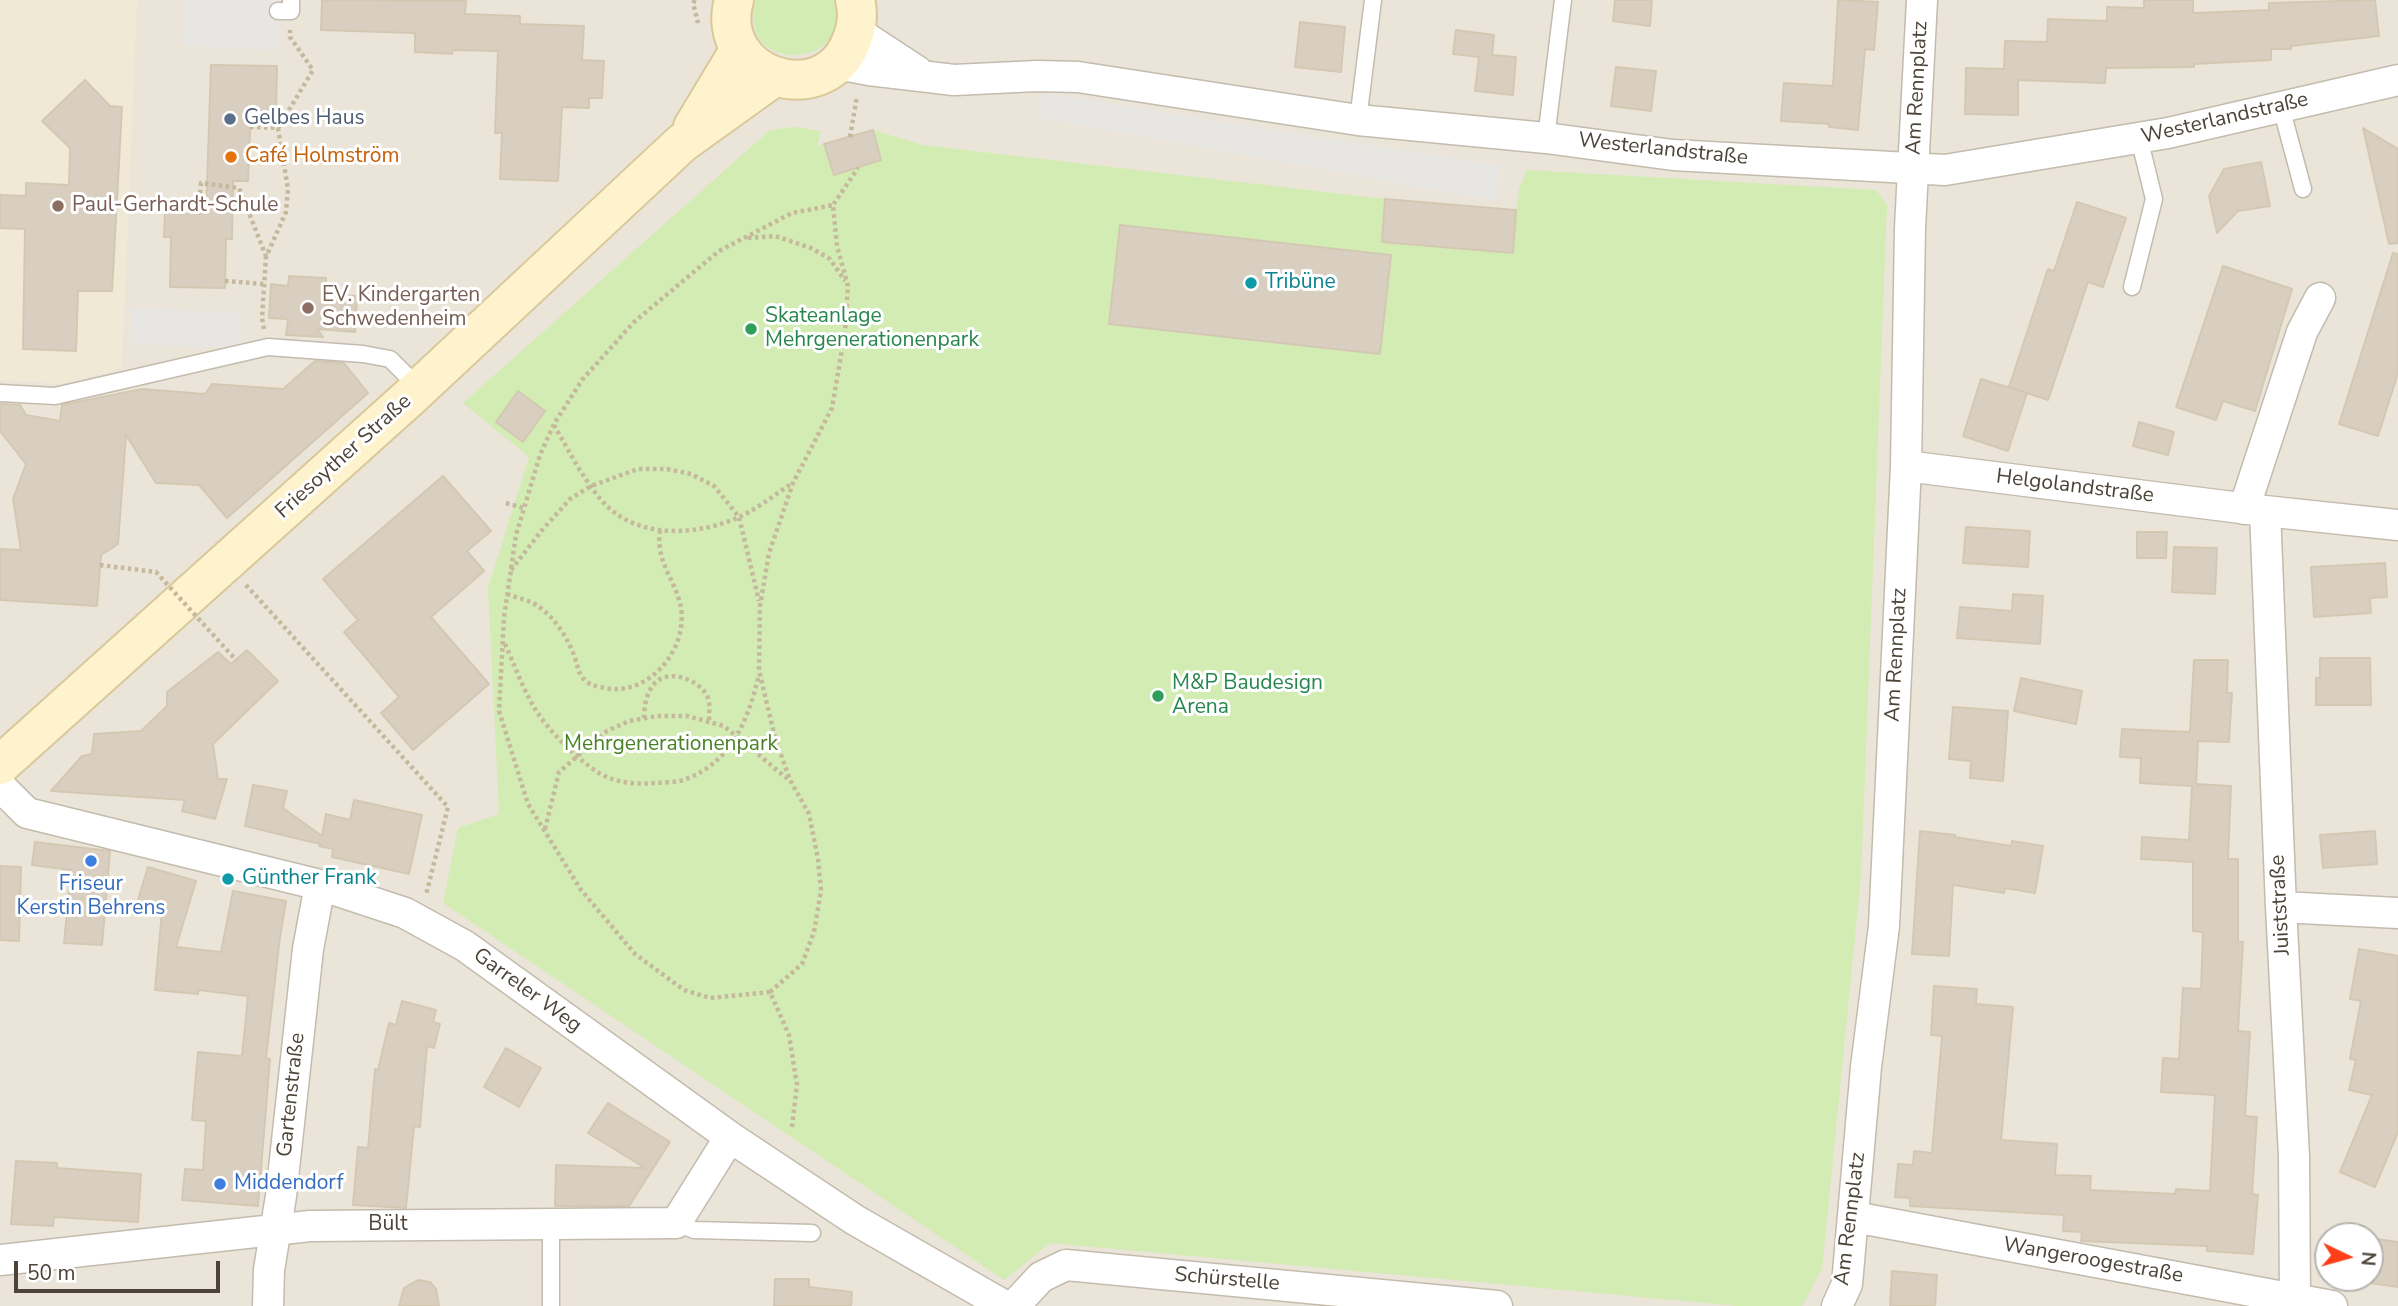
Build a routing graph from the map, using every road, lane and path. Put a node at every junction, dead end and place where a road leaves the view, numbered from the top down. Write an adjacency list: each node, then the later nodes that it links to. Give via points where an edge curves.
1 (1373, 0): 14 (lane)
2 (1563, 0): 18 (lane)
3 (1922, 0): 22 (street, Am Rennplatz)
4 (730, 2): 7 (street)
5 (287, 7): 16 (path, via 290,37 313,70)
6 (856, 9): 8 (street, via 849,48); 9 (street, Westerlandstraße)
7 (740, 49): 10 (street); 20 (street, Friesoyther Straße)
8 (836, 64): 9 (street, Westerlandstraße); 10 (street, via 800,80)
9 (923, 75): 14 (street, Westerlandstraße, via 954,80 1078,77)
10 (774, 78): 20 (street, Friesoyther Straße)
11 (2398, 80): 13 (street, Westerlandstraße)
12 (856, 98): 17 (path)
13 (2281, 107): 19 (street, Westerlandstraße); 23 (lane)
14 (1358, 120): 18 (street, Westerlandstraße)
15 (250, 127): 16 (path)
16 (278, 128): 27 (path, via 288,189 286,212)
17 (850, 137)
18 (1546, 138): 22 (street, Westerlandstraße, via 1672,155)
19 (2139, 138): 22 (street, Westerlandstraße, via 1945,170); 31 (lane, via 2154,199)
20 (682, 143): 34 (street, Friesoyther Straße)
21 (858, 168): 24 (path)
22 (1914, 168): 37 (street, Am Rennplatz)
23 (2303, 189)
24 (833, 205): 26 (path, via 793,213); 30 (path, via 837,246)
25 (198, 214): 27 (path, via 201,183 239,188)
26 (744, 238): 30 (path, via 775,236 811,248 830,258); 36 (path, via 719,251 634,322 582,380)
27 (266, 257): 29 (path)
28 (225, 282): 29 (path)
29 (264, 284): 33 (path, via 262,317)
30 (848, 286): 38 (path, via 832,408)
31 (2132, 287)
32 (2320, 298): 42 (street, via 2302,332)
33 (268, 347): 34 (lane, via 390,359); 35 (lane, via 55,396)
34 (419, 388): 46 (street, Friesoyther Straße)
35 (0, 393)
36 (554, 424): 39 (path); 41 (path)
37 (1906, 466): 42 (street, Helgolandstraße); 71 (street, Am Rennplatz, via 1884,926)
38 (793, 483): 43 (path); 50 (path, via 769,553)
39 (591, 486): 43 (path, via 638,469 691,474 714,486); 45 (path, via 623,519); 48 (path, via 570,499)
40 (506, 503): 41 (path)
41 (523, 508): 48 (path)
42 (2254, 510): 44 (street, Helgolandstraße); 65 (street, Juiststraße)
43 (739, 517): 45 (path, via 682,532); 50 (path)
44 (2398, 525)
45 (660, 530): 54 (path, via 660,557 681,604 681,627 675,652)
46 (226, 564): 60 (street, Friesoyther Straße); 67 (path, via 448,807)
47 (100, 565): 52 (path, bridge, via 156,572)
48 (511, 571): 49 (path)
49 (508, 594): 51 (path); 54 (path, via 537,605 560,627 580,675 589,684 611,690 636,686)
50 (760, 606): 53 (path)
51 (503, 641): 59 (path, via 537,712); 63 (path, via 499,711 528,804)
52 (236, 660)
53 (760, 670): 58 (path); 61 (path)
54 (656, 673): 55 (path)
55 (660, 680): 56 (path, via 644,706); 57 (path, via 682,677 699,686 709,704)
56 (644, 718): 57 (path, via 687,716); 59 (path, via 607,731)
57 (709, 722): 58 (path)
58 (738, 736): 59 (path, via 711,766 685,780 615,781); 61 (path)
59 (577, 755): 63 (path, via 559,772)
60 (0, 765)
61 (790, 780): 68 (path, via 809,814 821,890 814,932 802,964)
62 (0, 786): 64 (street, Garreler Weg, via 27,813)
63 (545, 830): 68 (path, via 581,890 635,954 684,990 710,998)
64 (320, 885): 67 (street, Garreler Weg); 74 (street, Gartenstraße, via 307,949)
65 (2281, 907): 66 (street); 77 (street, Juiststraße, via 2294,1156)
66 (2398, 913)
67 (420, 921): 70 (street, Garreler Weg, via 465,946)
68 (770, 992): 69 (path, via 789,1035 797,1085)
69 (792, 1127)
70 (730, 1137): 72 (street); 80 (street, Garreler Weg, via 855,1220)
71 (1854, 1217): 77 (street, Wangeroogestraße); 83 (street, Am Rennplatz, via 1847,1284)
72 (676, 1223): 73 (street, Bült); 75 (lane, via 694,1230)
73 (551, 1224): 74 (street, Bült); 79 (lane)
74 (274, 1229): 76 (street, Bült); 78 (street, Gartenstraße)
75 (812, 1233)
76 (0, 1260)
77 (2295, 1299): 84 (street, Wangeroogestraße)
78 (268, 1306)
79 (551, 1306)
80 (1005, 1306)
81 (1014, 1306): 82 (street, Schürstelle, via 1041,1277 1066,1265)
82 (1497, 1306)
83 (1837, 1306)
84 (2332, 1306)

